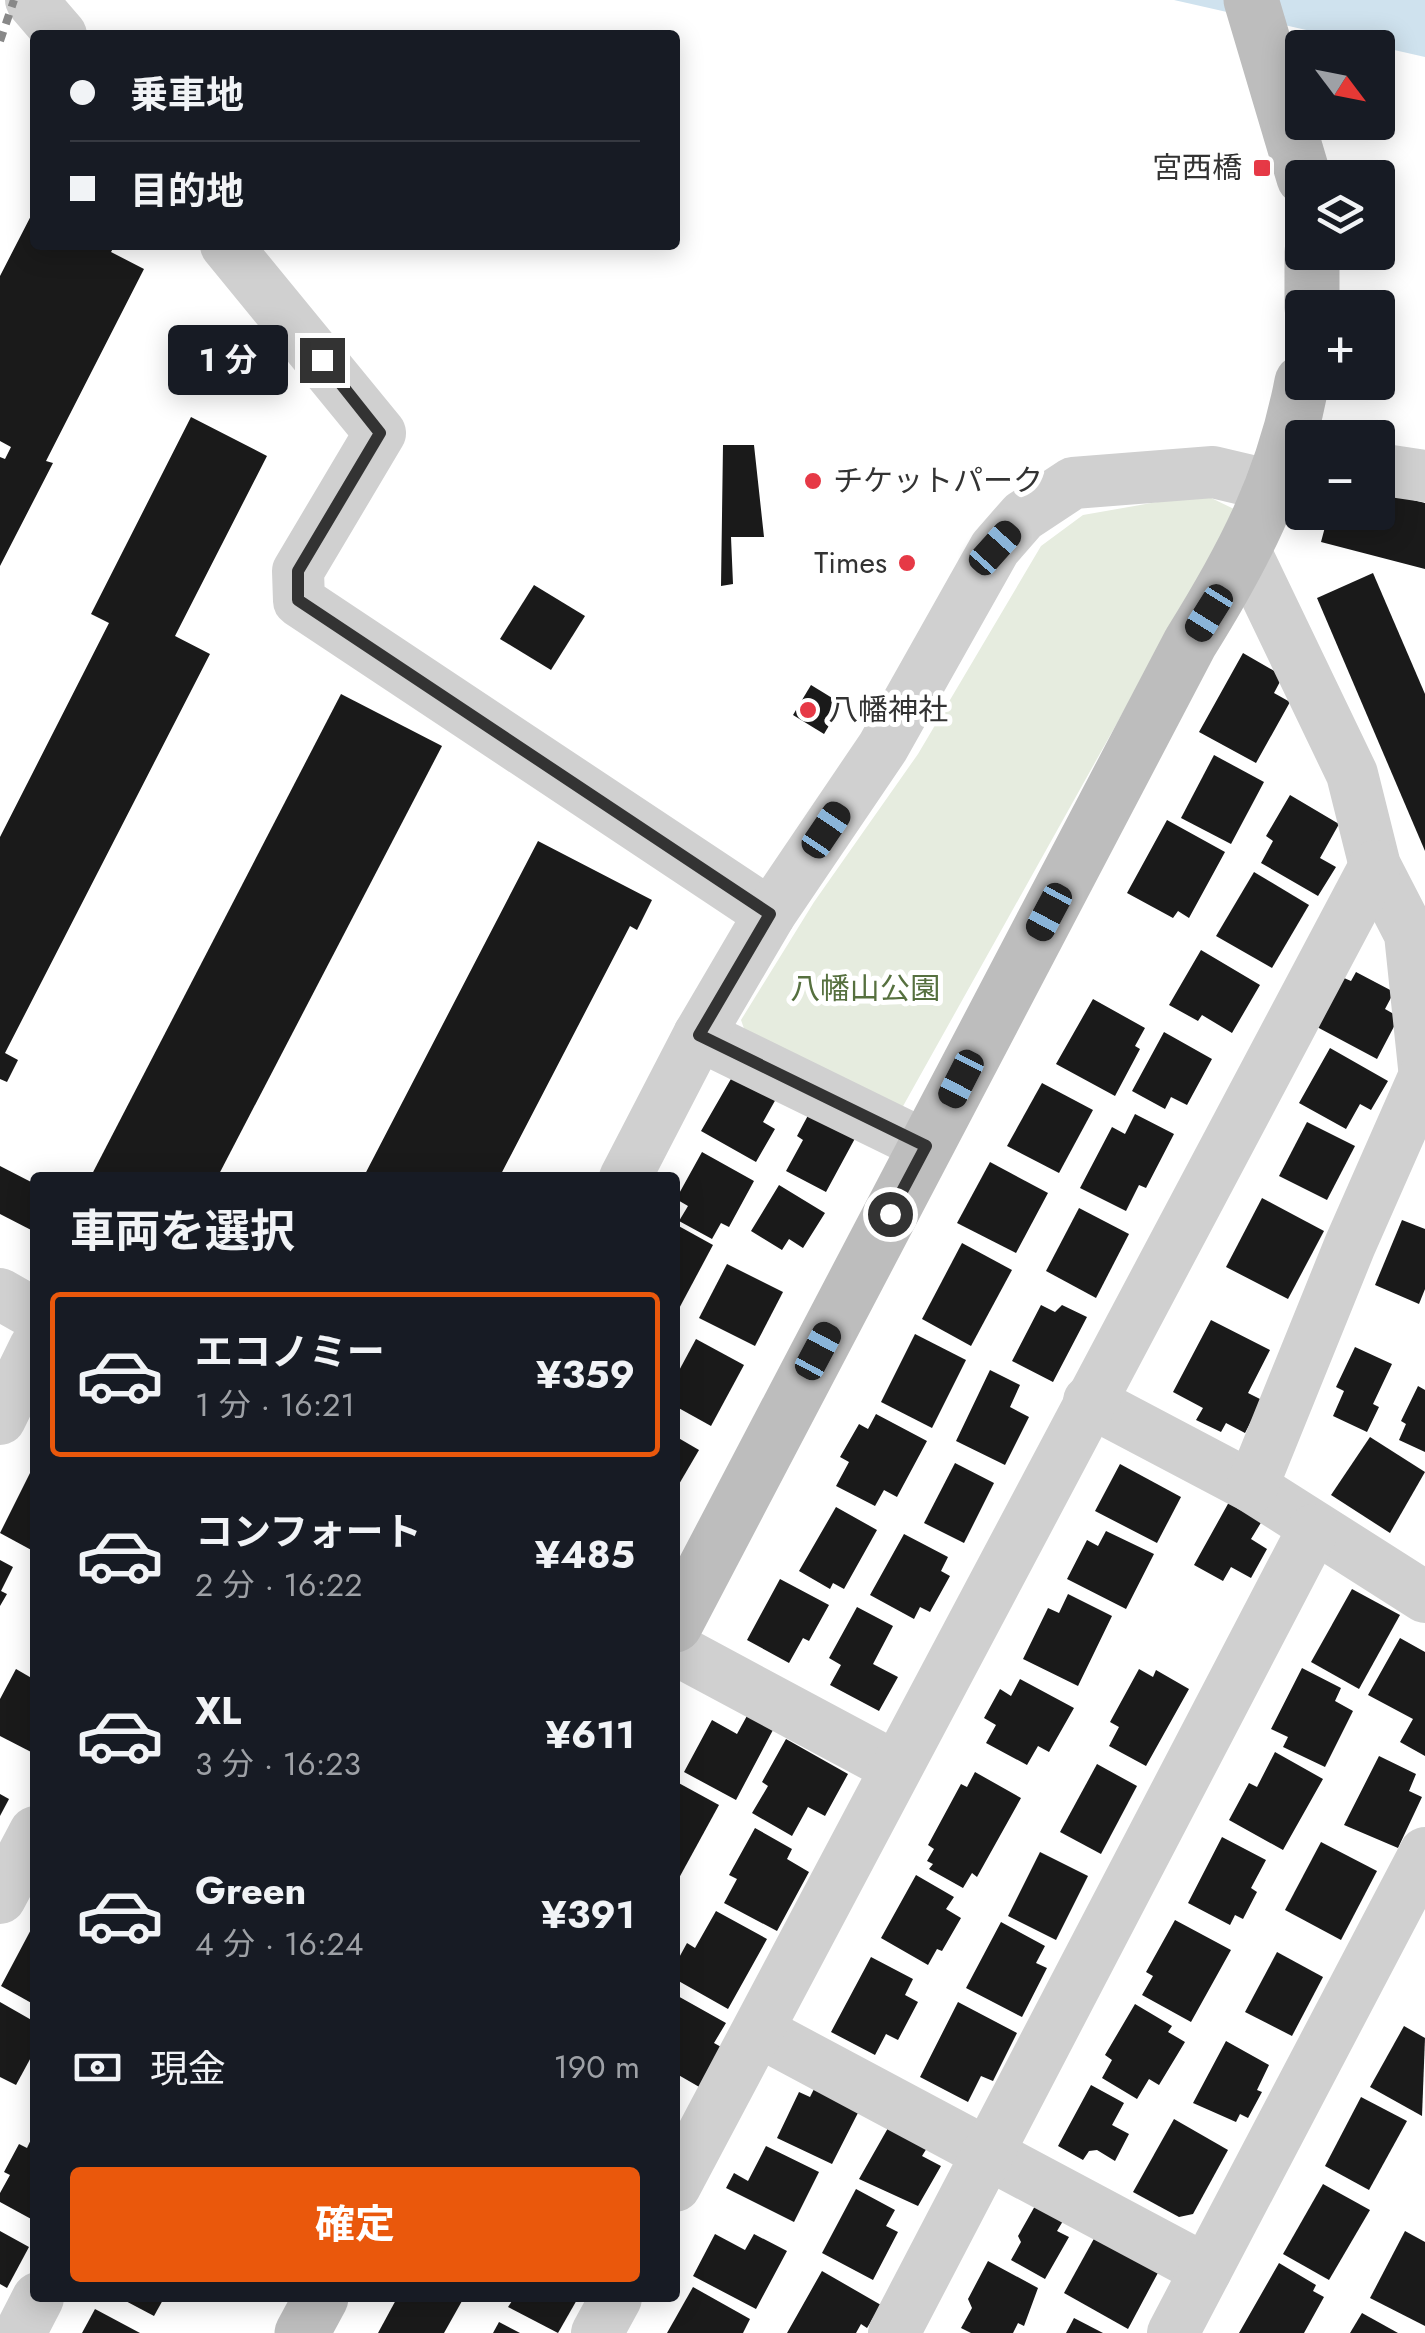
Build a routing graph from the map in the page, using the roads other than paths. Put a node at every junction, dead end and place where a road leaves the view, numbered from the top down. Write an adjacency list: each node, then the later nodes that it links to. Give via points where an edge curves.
1 (31, 0): 3 (street)
2 (1257, 18): 4 (street)
3 (57, 30)
4 (1299, 160)
5 (230, 250): 12 (street, via 380,433 298,571 298,600)
6 (1285, 445): 12 (street, via 1213,472 1073,483 1023,516 995,548 883,747)
7 (1285, 458): 10 (street)
8 (1395, 472): 9 (street)
9 (1425, 476)
10 (1246, 553): 11 (street, via 1352,774); 15 (street, via 1190,643)
11 (1375, 866): 14 (street, via 1410,934); 20 (street)
12 (770, 914): 13 (street)
13 (699, 1035): 15 (street); 16 (street)
14 (1425, 1077): 22 (street)
15 (926, 1146): 25 (street)
16 (628, 1172)
17 (0, 1294): 18 (street)
18 (30, 1311)
19 (30, 1357): 21 (street)
20 (1089, 1400): 22 (street); 27 (street)
21 (0, 1419)
22 (1252, 1487): 23 (street)
23 (1314, 1530): 24 (street); 32 (street)
24 (1425, 1596)
25 (680, 1614)
26 (680, 1652): 27 (street)
27 (895, 1767): 31 (street)
28 (30, 1841): 30 (street)
29 (1425, 1853): 34 (street)
30 (0, 1898)
31 (758, 2031): 32 (street); 33 (street)
32 (990, 2152): 34 (street); 41 (street)
33 (680, 2177)
34 (1206, 2270): 42 (street)
35 (36, 2302): 38 (street)
36 (319, 2302): 39 (street)
37 (614, 2302): 40 (street)
38 (20, 2333)
39 (302, 2333)
40 (598, 2333)
41 (894, 2333)
42 (1173, 2333)

